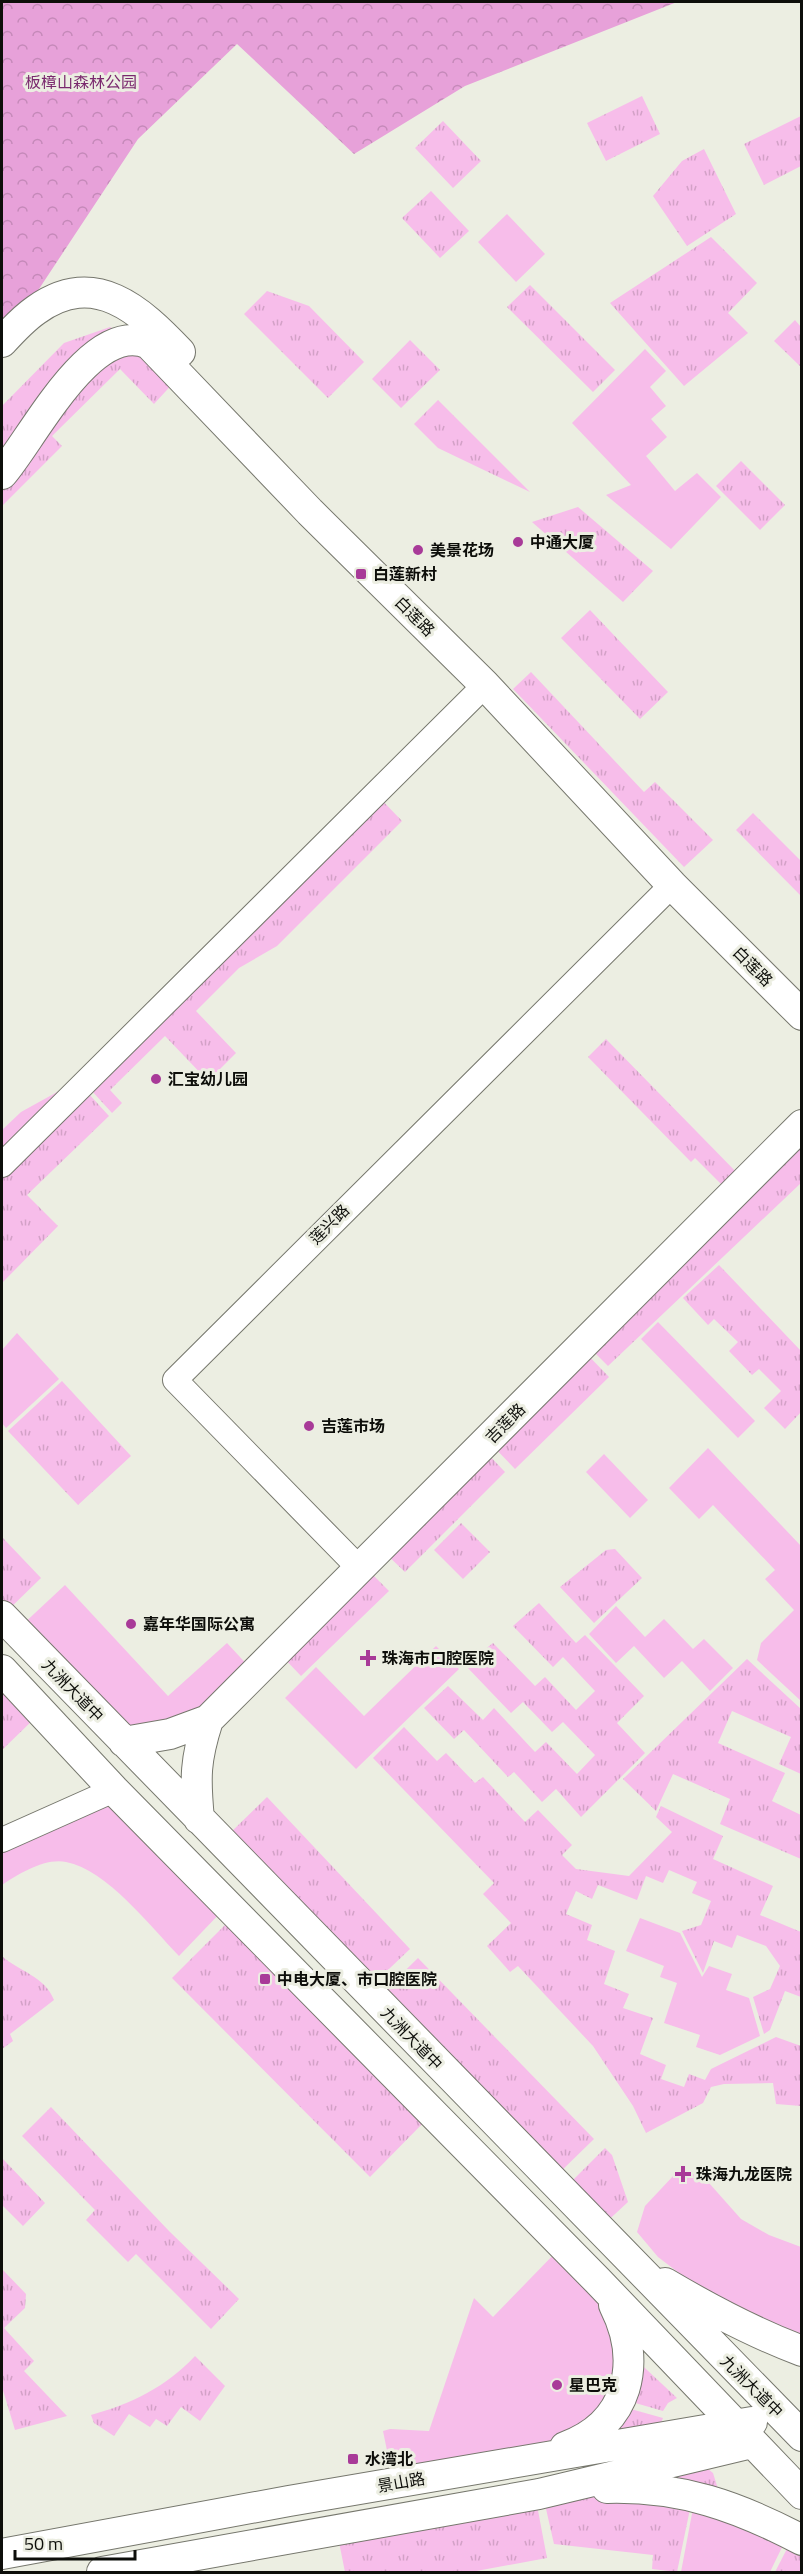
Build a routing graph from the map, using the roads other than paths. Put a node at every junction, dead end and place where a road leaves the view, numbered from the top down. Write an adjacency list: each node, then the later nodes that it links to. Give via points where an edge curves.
1 (2, 342): 5 (main road, 白莲路, via 36,310 64,296 108,296 143,315)
2 (2, 474): 3 (main road, 白莲路, via 57,396 93,357 123,341 144,342)
3 (485, 685): 4 (main road, 白莲路); 8 (street)
4 (672, 885): 6 (main road, 白莲路); 9 (street, 莲兴路, via 175,1380)
5 (801, 991)
6 (801, 1015)
7 (801, 1125): 9 (main road, 吉莲路)
8 (2, 1165)
9 (359, 1568): 12 (main road, 吉莲路)
10 (2, 1616): 13 (main road, 九洲大道中)
11 (2, 1670): 14 (main road)
12 (208, 1720): 13 (main road, via 170,1734); 15 (main road, via 197,1751 195,1785)
13 (124, 1742): 15 (main road, 九洲大道中)
14 (114, 1790): 16 (street); 18 (main road)
15 (200, 1819): 17 (main road, 九洲大道中)
16 (2, 1840)
17 (631, 2263): 19 (main road, via 708,2308); 20 (main road, 九洲大道中)
18 (597, 2280): 21 (main road); 22 (main road, via 623,2324 629,2347 619,2403 596,2431)
19 (801, 2352)
20 (797, 2426): 21 (main road, 景山路)
21 (744, 2434): 22 (main road, 景山路); 23 (main road, 景山路); 24 (main road)
22 (526, 2461): 26 (main road, 景山路)
23 (539, 2494): 25 (main road, via 640,2487 679,2492 763,2519); 27 (main road, 景山路)
24 (801, 2494)
25 (801, 2540)
26 (2, 2554)
27 (102, 2572)

